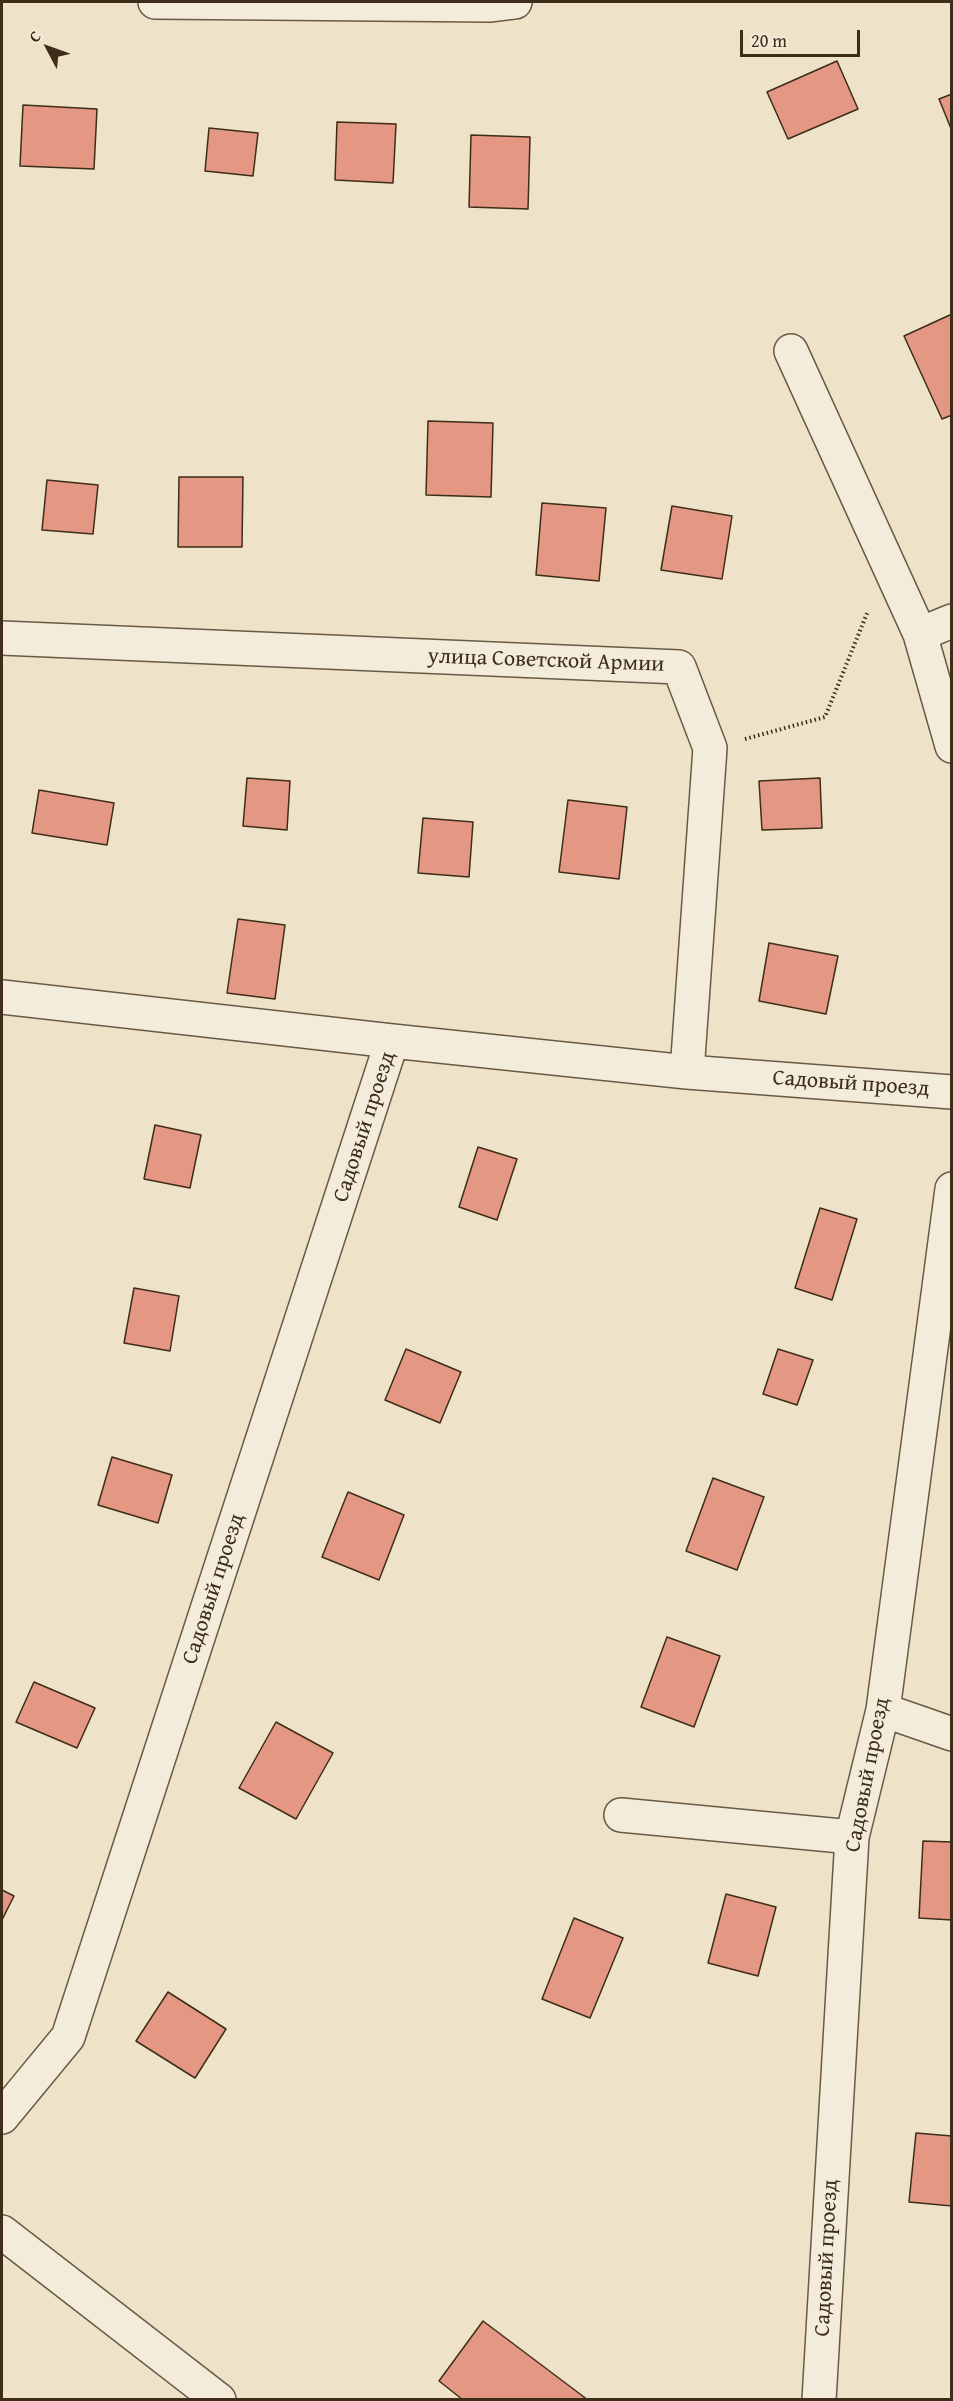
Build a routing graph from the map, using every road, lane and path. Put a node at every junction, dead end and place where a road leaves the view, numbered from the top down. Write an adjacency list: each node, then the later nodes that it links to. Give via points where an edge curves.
1 (154, 2): 2 (street)
2 (515, 2)
3 (791, 351): 4 (street)
4 (888, 563): 6 (street); 9 (path, via 825,717)
5 (951, 621): 6 (street)
6 (920, 634): 8 (street)
7 (2, 638): 9 (street, улица Советской Армии, via 679,667)
8 (951, 746)
9 (710, 748): 12 (street, улица Советской Армии)
10 (2, 997): 11 (street, Садовый проезд)
11 (392, 1041): 12 (street, Садовый проезд); 19 (street, Садовый проезд, via 68,2037)
12 (687, 1072): 13 (street, Садовый проезд)
13 (951, 1092)
14 (951, 1189): 15 (street, Садовый проезд)
15 (883, 1710): 16 (street); 18 (street, Садовый проезд)
16 (951, 1734)
17 (621, 1815): 18 (street)
18 (852, 1837): 22 (street, Садовый проезд)
19 (2, 2117)
20 (2, 2232): 21 (street)
21 (219, 2400)
22 (819, 2400)

